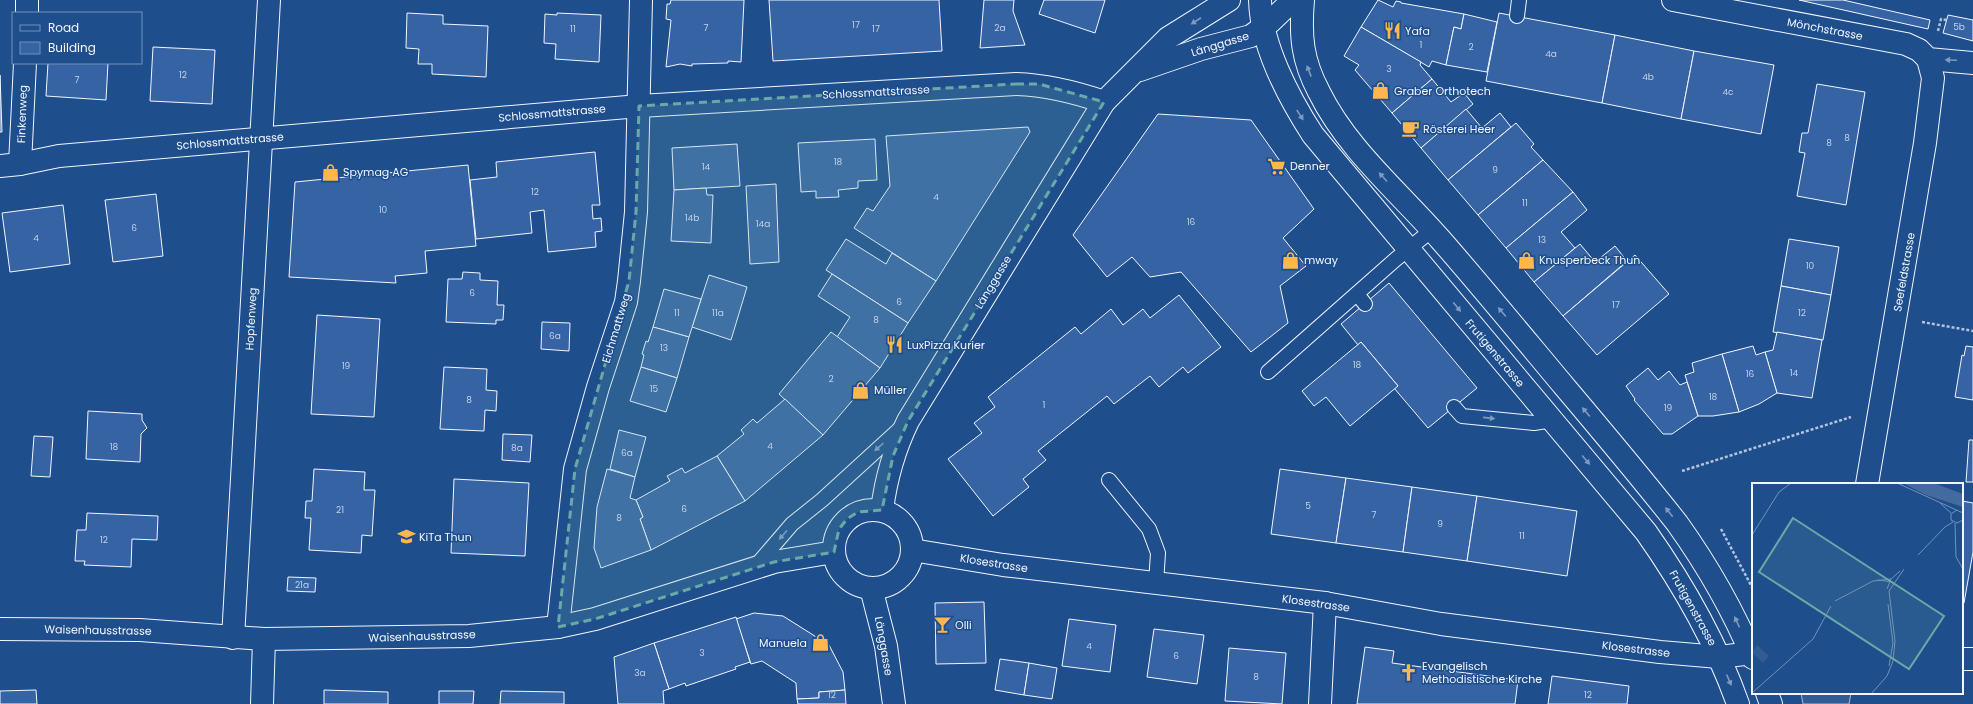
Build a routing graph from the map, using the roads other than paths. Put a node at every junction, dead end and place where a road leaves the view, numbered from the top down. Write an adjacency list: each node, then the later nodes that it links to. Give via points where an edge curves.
1 (27, 0): 10 (street)
2 (269, 0): 19 (street, Hopfenweg)
3 (641, 0): 18 (street, Eichmattweg)
4 (1229, 0): 16 (street, Länggasse, one-way to 16, via 1168,38)
5 (1260, 0): 12 (street, Frutigenstrasse)
6 (1293, 0): 12 (street, Länggasse)
7 (1303, 0): 21 (street, one-way to 7, via 1358,149 1319,94 1302,49)
8 (1519, 0): 11 (lane)
9 (1673, 0): 13 (street, Mönchstrasse, via 1906,44 1919,50)
10 (27, 12)
11 (1517, 16)
12 (1264, 28): 16 (street, Länggasse, via 1251,36); 22 (street, Frutigenstrasse, one-way to 22, via 1288,94 1313,135)
13 (1928, 59): 14 (street, one-way to 13); 28 (street, Seefeldstrasse, via 1933,78 1925,143)
14 (1973, 63)
15 (25, 64): 20 (street, Finkenweg)
16 (1137, 70): 17 (street, Länggasse)
17 (1104, 102): 18 (street, Schlossmattstrasse, via 1038,84 1016,84); 26 (street, Länggasse)
18 (639, 106): 19 (street, Schlossmattstrasse); 36 (street, Eichmattweg, via 636,212 630,281 626,302 575,468)
19 (261, 139): 20 (street, Schlossmattstrasse, via 59,156); 38 (street, Hopfenweg)
20 (10, 165)
21 (1432, 230): 22 (lane); 40 (street, one-way to 21, via 1702,558 1677,523)
22 (1409, 250): 23 (lane, via 1361,299); 25 (street, Frutigenstrasse, one-way to 25)
23 (1268, 372)
24 (1454, 407): 25 (lane, one-way to 25, via 1462,416 1534,423)
25 (1552, 420): 41 (street, Frutigenstrasse, one-way to 41, via 1665,558 1703,623)
26 (908, 421): 29 (street, Länggasse, via 893,456); 32 (lane, one-way to 32, via 792,524)
27 (1109, 480): 33 (lane, via 1149,529 1158,553)
28 (1867, 483)
29 (882, 510): 30 (street, via 892,514 908,529); 31 (street, via 858,512 847,519 839,528 834,540)
30 (912, 550): 33 (street, Klosestrasse, via 1003,565); 34 (street, via 910,561 900,578 891,584)
31 (834, 552): 32 (street, Waisenhausstrasse, via 774,562); 34 (street, via 836,564 850,581)
32 (752, 570): 36 (street, Waisenhausstrasse, via 595,619)
33 (1156, 583): 35 (street, Klosestrasse)
34 (871, 588): 44 (street, Länggasse, via 886,646)
35 (1325, 603): 41 (street, Klosestrasse, via 1442,624 1660,652); 45 (street)
36 (558, 627): 39 (street, Waisenhausstrasse, via 469,636)
37 (0, 629): 38 (street, Waisenhausstrasse, via 140,630)
38 (234, 638): 39 (street, Waisenhausstrasse)
39 (264, 639): 43 (street)
40 (1752, 655): 41 (street, Klosestrasse)
41 (1719, 657): 46 (street, Frutigenstrasse, one-way to 46)
42 (1767, 694): 47 (street)
43 (262, 704)
44 (894, 704)
45 (1320, 704)
46 (1738, 704)
47 (1771, 704)

